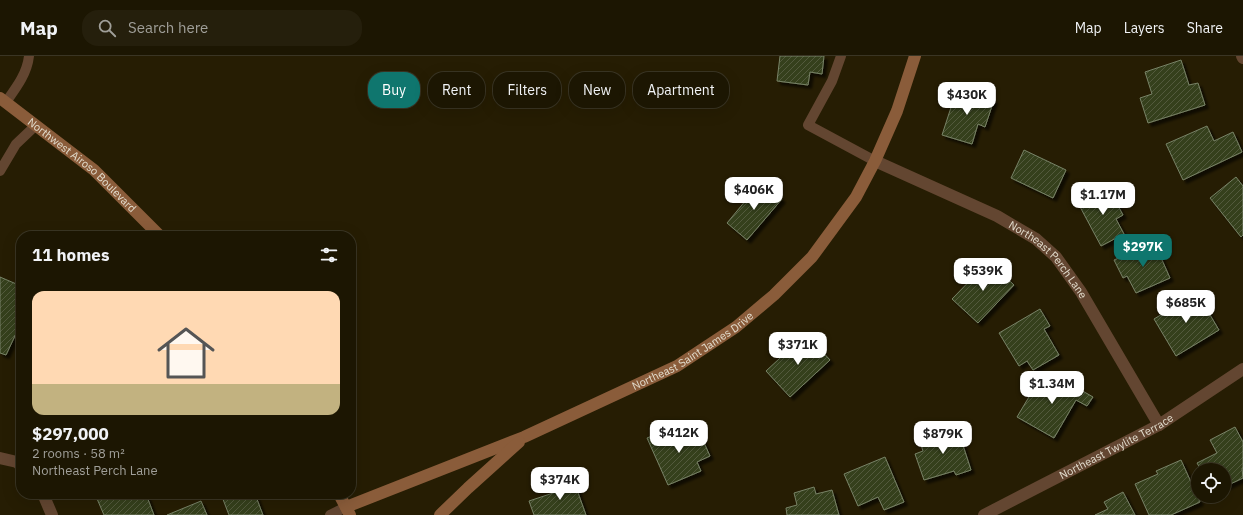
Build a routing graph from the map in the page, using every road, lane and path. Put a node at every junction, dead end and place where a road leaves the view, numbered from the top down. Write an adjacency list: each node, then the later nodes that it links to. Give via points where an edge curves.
1 (29, 56): 4 (lane, via 23,77)
2 (841, 56): 6 (lane, via 832,81 808,125)
3 (914, 56): 6 (main road, Northeast Saint James Drive, via 897,111)
4 (3, 100): 5 (main road, Northwest Airoso Boulevard)
5 (36, 125): 7 (lane, via 16,144); 8 (main road, Northwest Airoso Boulevard, via 94,170)
6 (875, 161): 10 (street, Northeast Perch Lane, via 997,216 1036,239 1056,257 1081,292); 11 (main road, Northeast Saint James Drive, via 856,197 812,257 774,295 736,327 677,366)
7 (0, 171)
8 (155, 231)
9 (1243, 369): 10 (street, Northeast Twylite Terrace)
10 (1159, 425): 20 (street, Northeast Twylite Terrace)
11 (524, 437): 16 (main road, Northeast Saint James Drive); 19 (main road)
12 (0, 458): 13 (street)
13 (16, 463)
14 (45, 499): 17 (street)
15 (342, 499): 16 (main road)
16 (348, 511): 18 (lane)
17 (52, 515)
18 (330, 515)
19 (440, 515)
20 (984, 515)

